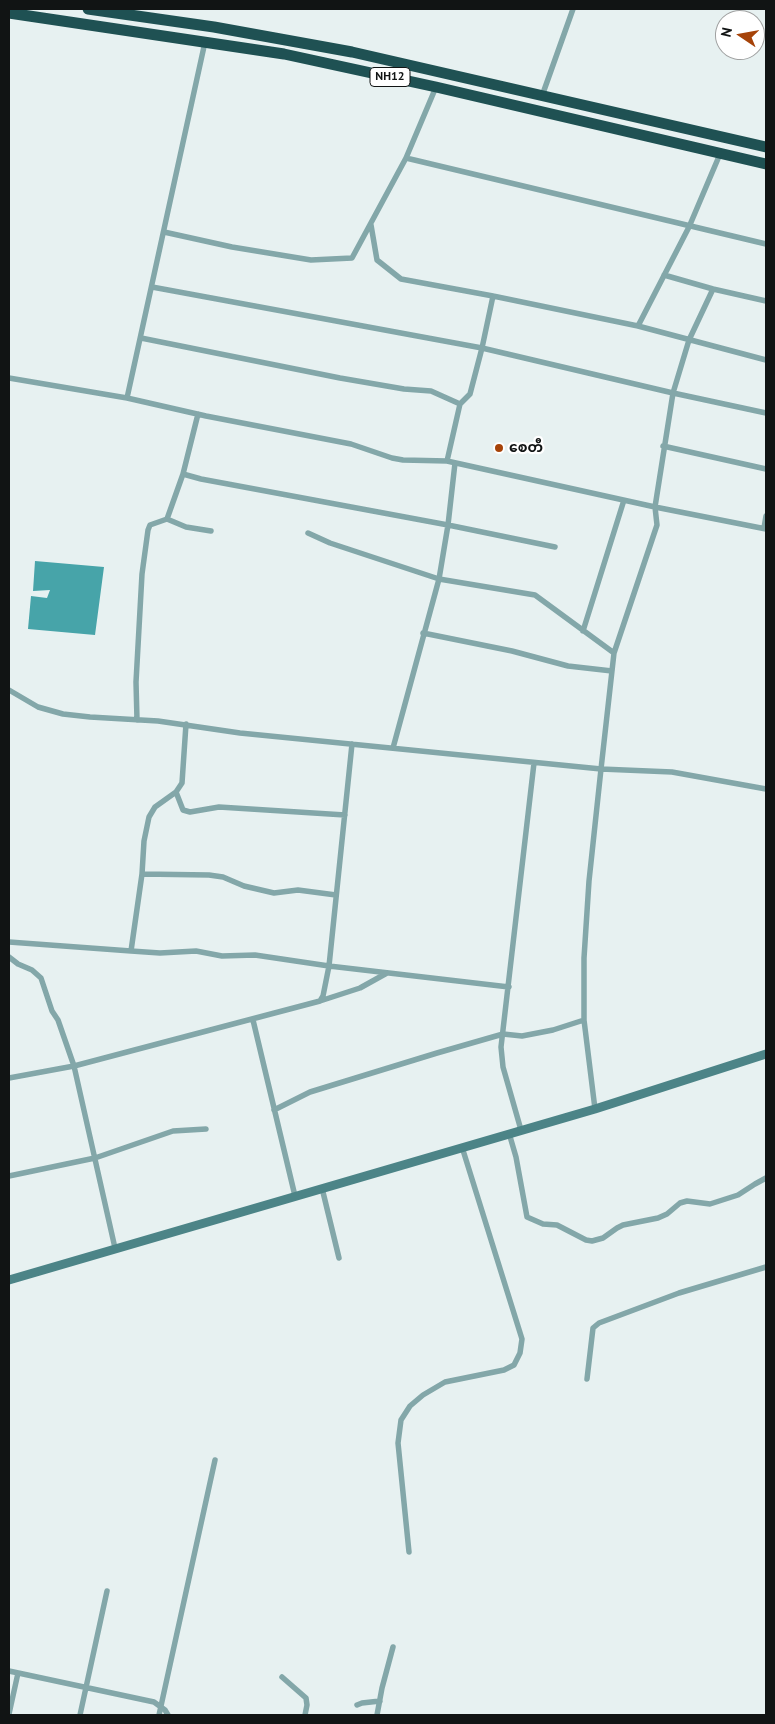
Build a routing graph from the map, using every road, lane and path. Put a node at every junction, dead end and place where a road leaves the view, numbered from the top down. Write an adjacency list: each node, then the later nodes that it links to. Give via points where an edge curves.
1 (88, 9): 6 (highway, NH12, via 352,52)
2 (573, 9): 6 (street)
3 (9, 13): 4 (highway, NH12)
4 (206, 42): 5 (highway, NH12, via 284,54); 13 (street)
5 (436, 88): 8 (highway, NH12); 9 (street)
6 (542, 96): 7 (highway, NH12)
7 (766, 147)
8 (720, 154): 10 (highway, NH12); 12 (street)
9 (406, 158): 11 (street); 12 (street)
10 (766, 164)
11 (371, 225): 13 (street, via 352,258 311,260); 18 (street, via 377,260 401,279)
12 (689, 226): 14 (street); 15 (street)
13 (164, 232): 16 (street)
14 (766, 244)
15 (664, 275): 17 (street); 20 (street)
16 (152, 287): 21 (street); 23 (street)
17 (713, 289): 19 (street); 22 (street)
18 (493, 296): 20 (street); 23 (street)
19 (766, 300)
20 (638, 326): 22 (street)
21 (141, 338): 27 (street); 28 (street, via 340,378 431,391)
22 (689, 340): 24 (street); 26 (street)
23 (482, 348): 26 (street); 28 (street, via 470,394)
24 (766, 360)
25 (9, 378): 27 (street)
26 (673, 393): 29 (street); 31 (street)
27 (127, 398): 30 (street)
28 (460, 404): 32 (street)
29 (766, 413)
30 (198, 414): 32 (street, via 351,444 392,458); 35 (street)
31 (663, 446): 34 (street); 37 (street)
32 (447, 461): 33 (street)
33 (455, 463): 36 (street); 40 (street)
34 (766, 469)
35 (183, 474): 39 (street); 40 (street)
36 (624, 500): 37 (street); 46 (street)
37 (655, 507): 41 (street); 48 (street, via 658,524)
38 (766, 516): 41 (street)
39 (167, 519): 42 (street, via 186,527); 51 (street, via 150,525 148,530 142,574)
40 (448, 525): 44 (street); 45 (street)
41 (765, 529)
42 (211, 531)
43 (308, 533): 45 (street)
44 (555, 548)
45 (439, 578): 46 (street, via 535,595); 47 (street)
46 (583, 631): 48 (street)
47 (424, 633): 49 (street, via 568,666); 54 (street)
48 (614, 653): 49 (street)
49 (612, 671): 56 (street)
50 (9, 690): 51 (street, via 38,707 63,714)
51 (137, 720): 52 (street)
52 (186, 724): 53 (street); 58 (street, via 182,783)
53 (352, 744): 54 (street); 59 (street)
54 (393, 748): 55 (street)
55 (534, 763): 56 (street); 67 (street)
56 (601, 769): 57 (street, via 672,772); 70 (street, via 589,881)
57 (766, 789)
58 (176, 792): 59 (street, via 183,810 190,812 219,807); 60 (street, via 155,807 149,817)
59 (344, 815): 61 (street)
60 (142, 874): 61 (street, via 209,875 274,893 298,890); 63 (street)
61 (336, 895): 65 (street)
62 (9, 942): 63 (street)
63 (131, 951): 65 (street, via 255,955)
64 (9, 957): 73 (street, via 41,978)
65 (329, 966): 66 (street); 68 (street)
66 (388, 973): 67 (street); 68 (street, via 360,988)
67 (509, 988): 71 (street)
68 (320, 1001): 69 (street)
69 (253, 1020): 73 (street); 76 (street)
70 (584, 1020): 71 (street, via 522,1036); 75 (street)
71 (503, 1034): 76 (street, via 310,1092); 78 (street, via 503,1067)
72 (766, 1054): 75 (main road)
73 (74, 1066): 74 (street); 81 (street)
74 (9, 1078)
75 (595, 1109): 78 (main road)
76 (274, 1110): 85 (street)
77 (206, 1129): 81 (street, via 172,1131)
78 (522, 1130): 79 (main road)
79 (509, 1133): 80 (main road); 83 (street, via 527,1216 543,1224 557,1225 586,1240 603,1238 617,1228 658,1218 680,1203 710,1204 738,1195)
80 (462, 1147): 84 (main road); 92 (street, via 522,1339 514,1366 445,1382 410,1406 401,1420 398,1443)
81 (96, 1158): 82 (street); 86 (street)
82 (9, 1176)
83 (766, 1178)
84 (322, 1188): 85 (main road); 87 (street)
85 (295, 1196): 86 (main road)
86 (115, 1248): 89 (main road)
87 (339, 1258)
88 (766, 1267): 90 (street, via 679,1293 599,1323 593,1328)
89 (9, 1280)
90 (587, 1379)
91 (215, 1460): 101 (street)
92 (409, 1552)
93 (108, 1591): 98 (street)
94 (393, 1647): 99 (street)
95 (9, 1671): 96 (street)
96 (18, 1673): 98 (street); 102 (street)
97 (282, 1677): 106 (street, via 306,1698)
98 (86, 1687): 101 (street, via 154,1702); 103 (street)
99 (380, 1701): 100 (street); 107 (street)
100 (357, 1705)
101 (161, 1707): 104 (street); 105 (street)
102 (9, 1714)
103 (80, 1715)
104 (159, 1715)
105 (168, 1715)
106 (305, 1715)
107 (377, 1715)

